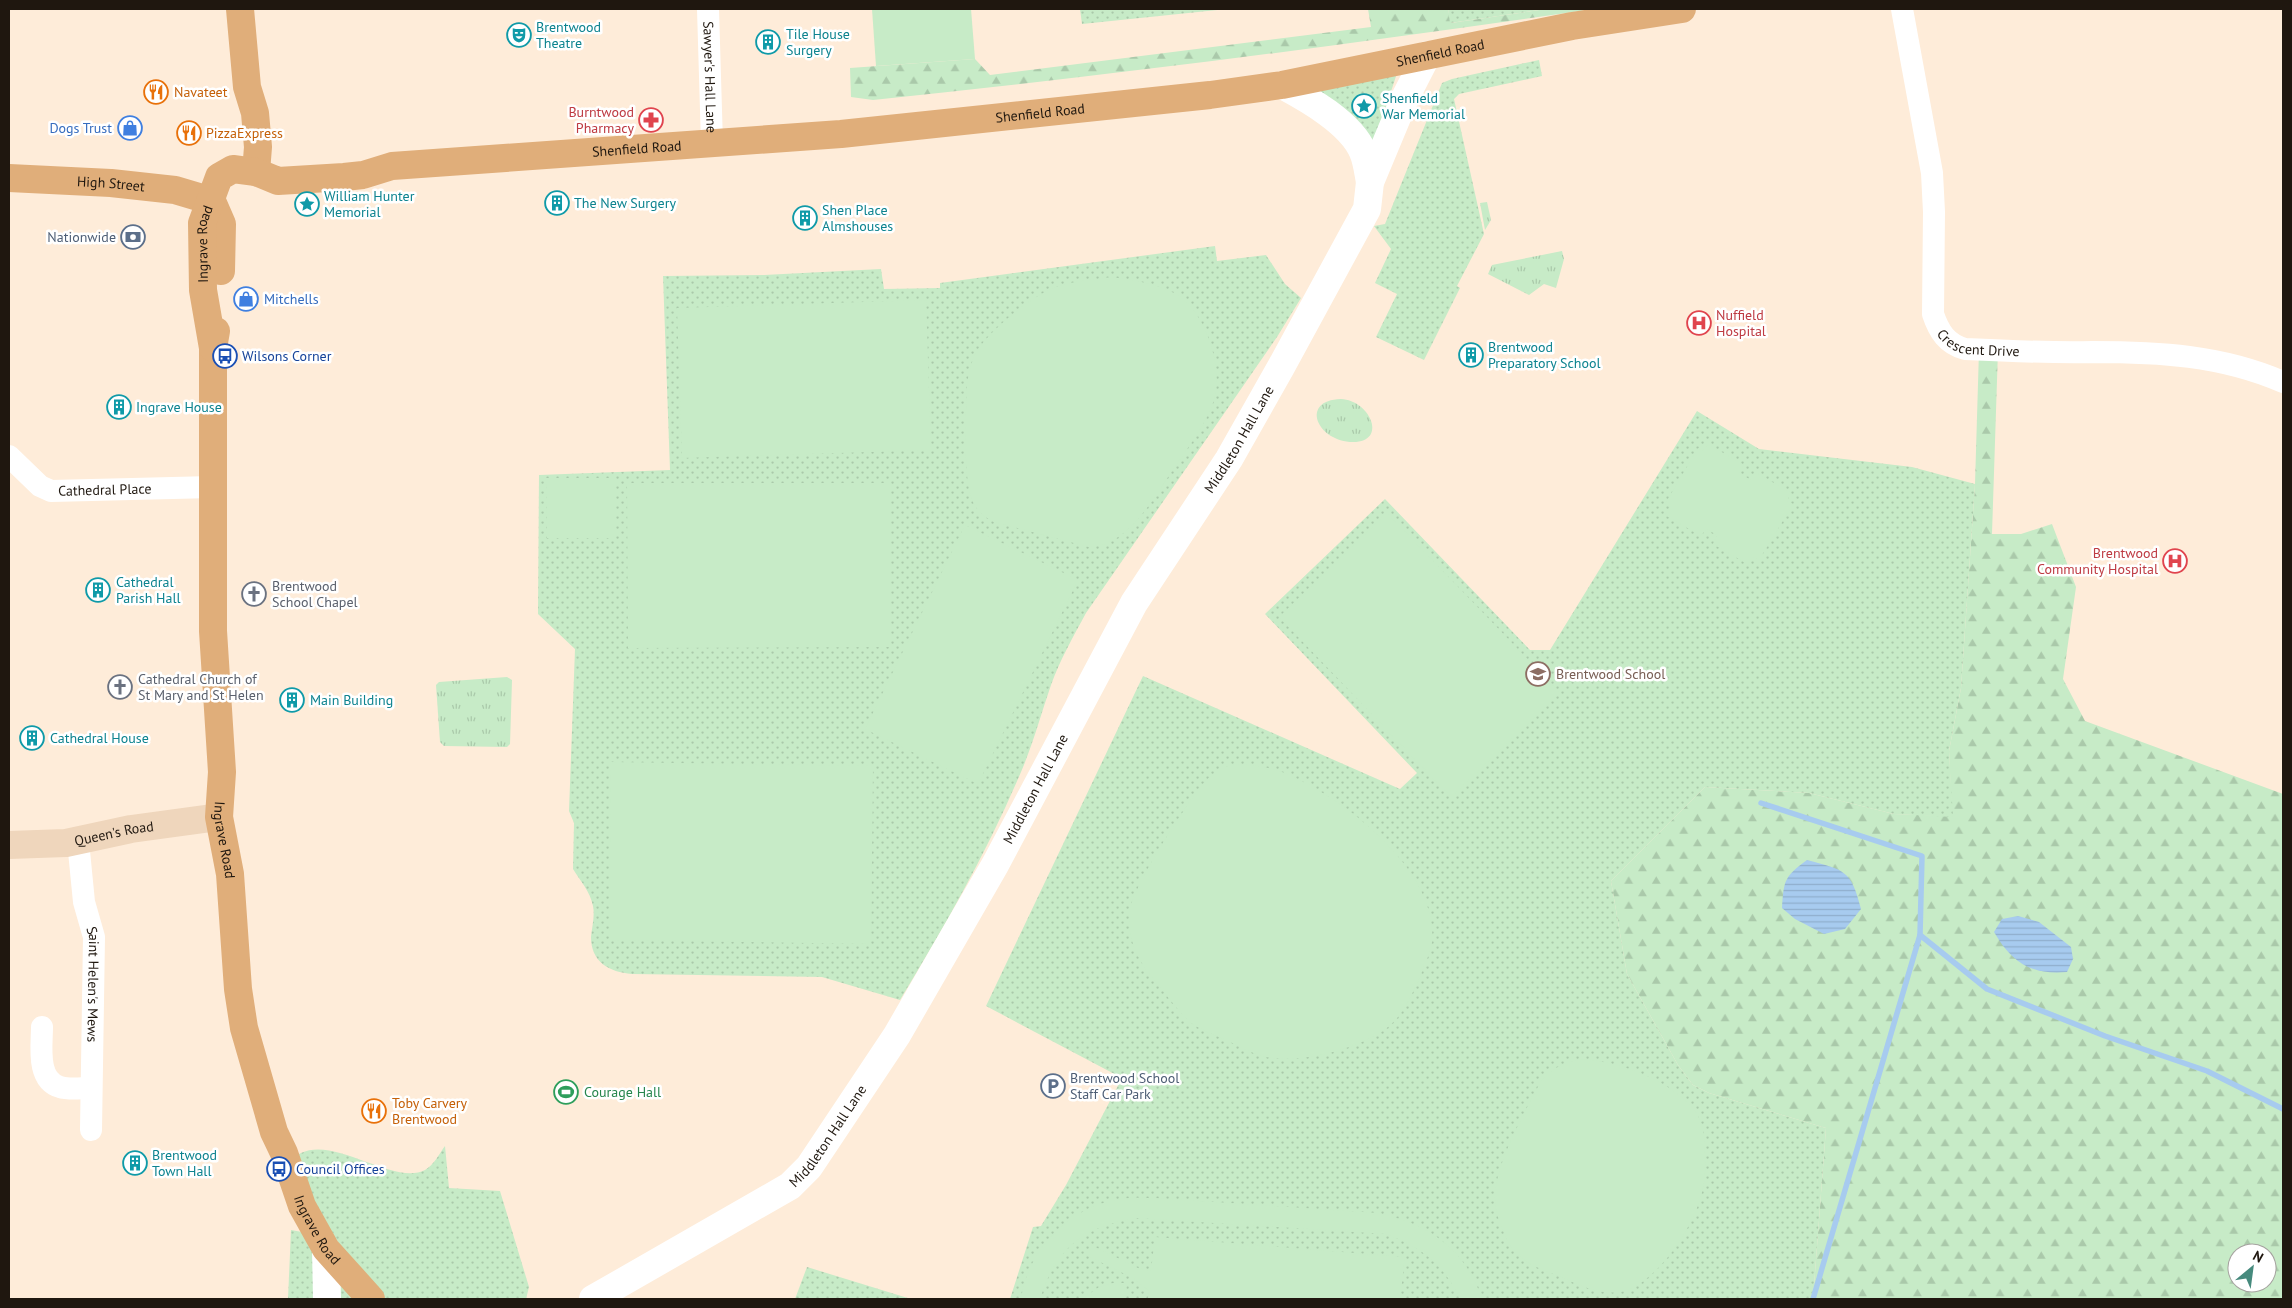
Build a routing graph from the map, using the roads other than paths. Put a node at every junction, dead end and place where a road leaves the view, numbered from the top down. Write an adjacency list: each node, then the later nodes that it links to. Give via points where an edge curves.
1 (240, 9): 8 (main road, via 247,87 240,116 241,143 242,150)
2 (708, 9): 7 (street, Sawyer's Hall Lane)
3 (1682, 9): 5 (main road, Shenfield Road, via 1572,26)
4 (1902, 9): 13 (street, Crescent Drive, via 1932,174 1933,314 1938,329 1952,345 1965,349 2156,352 2200,357)
5 (1427, 55): 6 (main road, Shenfield Road); 11 (street, Middleton Hall Lane)
6 (1282, 85): 7 (main road, Shenfield Road, via 973,122); 11 (street, Middleton Hall Lane, via 1342,124 1362,151)
7 (712, 144): 9 (main road, Shenfield Road)
8 (257, 160): 9 (main road, Shenfield Road, via 282,163 360,160); 9 (main road, Shenfield Road, via 278,181 363,175); 12 (main road, via 242,188)
9 (392, 166)
10 (9, 178): 12 (main road, High Street, via 175,190)
11 (1370, 182): 25 (street, Middleton Hall Lane, via 1367,209 1282,367 1229,459 1134,603 995,865 897,1035 809,1167 790,1186)
12 (212, 201): 15 (main road, Ingrave Road, via 222,224 221,291 214,348)
13 (2283, 382)
14 (9, 456): 15 (street, Cathedral Place, via 40,486 51,491)
15 (213, 487): 16 (main road, Ingrave Road, via 213,631 222,772)
16 (219, 817): 17 (main road, Queen's Road); 22 (main road, Ingrave Road, via 230,874 238,990 244,1028 274,1132 302,1206)
17 (78, 841): 18 (main road, Queen's Road); 20 (street, Saint Helen's Mews, via 84,902 94,937)
18 (9, 845)
19 (42, 1027): 20 (street, via 42,1067 50,1080 57,1087)
20 (91, 1088): 21 (street, Saint Helen's Mews)
21 (91, 1130)
22 (326, 1249): 23 (street); 24 (main road, Ingrave Road)
23 (326, 1299)
24 (371, 1299)
25 (593, 1299)

